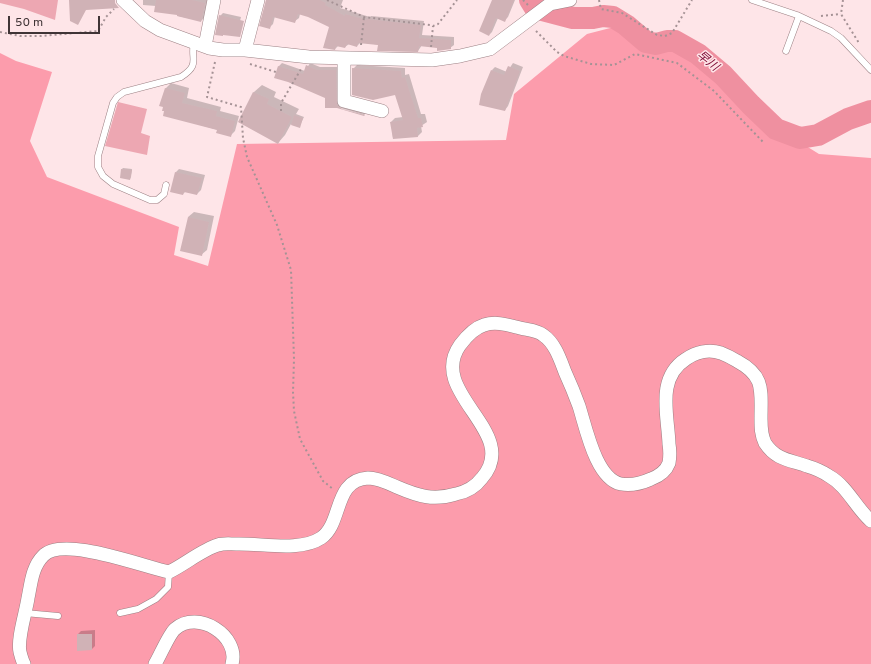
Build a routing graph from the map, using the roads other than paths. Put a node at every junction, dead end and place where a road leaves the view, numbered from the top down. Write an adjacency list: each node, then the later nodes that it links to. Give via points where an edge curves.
1 (123, 0): 7 (street, via 155,27)
2 (214, 0): 7 (street)
3 (258, 0): 8 (street)
4 (570, 0): 10 (street, via 550,4 490,49 432,60)
5 (752, 0): 6 (lane)
6 (799, 16): 9 (lane); 11 (lane, via 841,38)
7 (199, 44): 8 (street, via 223,50); 13 (lane, via 193,48 194,58 189,72 181,77 124,92 117,97 98,156 98,167 103,176 113,184 150,200 157,200 164,194)
8 (246, 50): 10 (street)
9 (786, 51)
10 (344, 58): 12 (street, via 344,101)
11 (871, 70)
12 (382, 111)
13 (166, 186)
14 (871, 521): 15 (street, via 832,477 808,466 790,462 774,453 762,435 761,393 757,378 751,368 713,351 698,352 688,357 678,364 672,373 666,388 665,411 670,454 665,470 659,476 638,484 620,484 608,477 601,468 558,354 546,336 536,331 498,323 483,325 472,332 453,359 453,374 463,397 489,438 492,450 492,460 484,477 476,484 464,492 445,498 423,497 382,480 368,478 357,481 347,488 341,497 332,524 323,537 296,546 220,544)
15 (169, 572): 16 (street, via 79,549 48,551 34,569); 17 (lane, via 168,586 156,599 138,609)
16 (25, 613): 18 (lane); 19 (street, via 20,651)
17 (120, 613)
18 (58, 616)
19 (24, 664)
20 (155, 664): 21 (street, via 175,629 196,622 218,630 226,638 232,648)
21 (232, 664)

